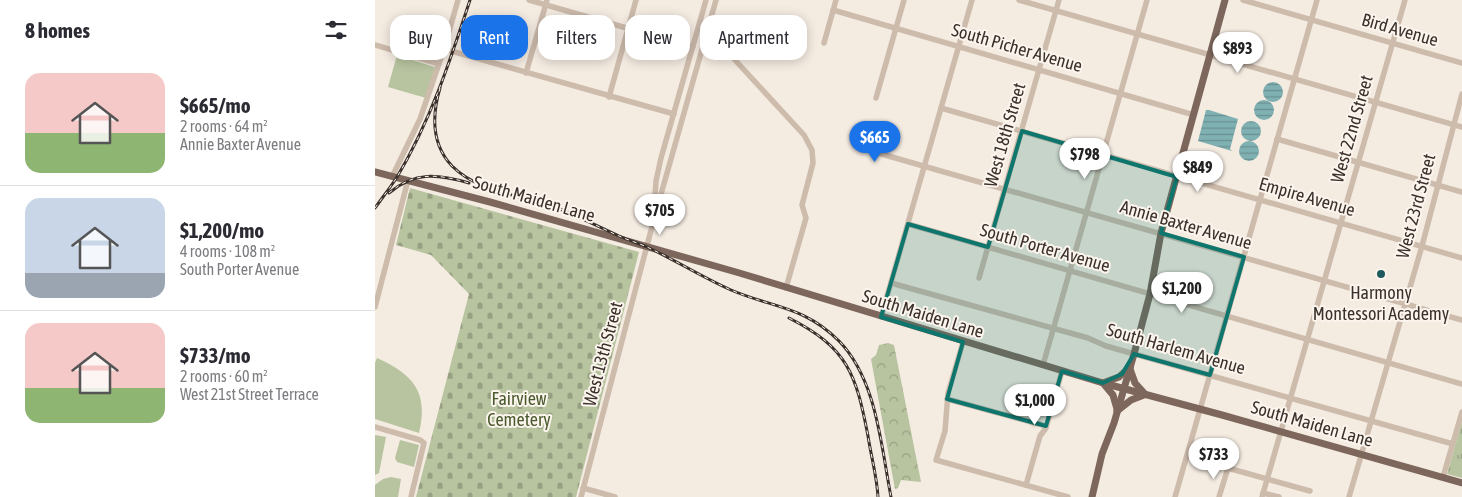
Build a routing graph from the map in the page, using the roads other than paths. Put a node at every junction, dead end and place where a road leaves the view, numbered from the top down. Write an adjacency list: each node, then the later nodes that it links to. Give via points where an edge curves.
1 (458, 0): 24 (street)
2 (529, 0): 16 (street)
3 (637, 0): 20 (street)
4 (706, 0): 19 (street, West 13th Street)
5 (716, 0): 21 (street, West 13th Street)
6 (836, 0): 17 (street)
7 (904, 0): 26 (street)
8 (972, 0): 35 (street)
9 (1019, 0): 18 (street)
10 (1059, 0): 18 (street, West 18th Street)
11 (1147, 0): 27 (street)
12 (1225, 0): 37 (main road)
13 (1243, 0): 22 (street, Bird Avenue)
14 (1317, 0): 22 (street)
15 (1405, 0): 31 (street, West 22nd Street)
16 (546, 2): 25 (street); 46 (street)
17 (833, 10): 26 (street, South Picher Avenue); 30 (street)
18 (1056, 11): 27 (street); 45 (street, West 18th Street)
19 (702, 12): 21 (street); 23 (street, West 13th Street)
20 (633, 15)
21 (712, 15)
22 (1312, 20): 31 (street, Bird Avenue); 47 (street)
23 (699, 22): 32 (street, West 13th Street)
24 (451, 24)
25 (625, 27)
26 (896, 29): 35 (street, South Picher Avenue); 53 (street)
27 (1137, 34): 37 (street); 50 (street)
28 (625, 42): 52 (street)
29 (690, 43): 32 (street)
30 (824, 43)
31 (1393, 43): 41 (street, Bird Avenue); 54 (street, West 22nd Street)
32 (693, 44): 33 (street); 43 (street, West 13th Street)
33 (700, 44)
34 (375, 45): 42 (street)
35 (958, 47): 45 (street, South Picher Avenue); 56 (street)
36 (451, 51): 46 (street)
37 (1210, 55): 47 (street); 58 (main road)
38 (700, 59): 44 (street, West 13th Street)
39 (440, 60): 42 (street)
40 (735, 60): 91 (street, via 810,144 813,159 802,205 806,218)
41 (1462, 63)
42 (439, 64): 70 (street, via 420,119)
43 (687, 66): 44 (street); 48 (street, West 13th Street)
44 (697, 70): 49 (street, West 13th Street)
45 (1039, 70): 50 (street, South Picher Avenue); 64 (street, West 18th Street)
46 (526, 73): 52 (street)
47 (1294, 79): 54 (street); 65 (street)
48 (683, 80): 49 (street); 55 (street, West 13th Street)
49 (693, 84): 57 (street, West 13th Street)
50 (1120, 94): 58 (street, South Picher Avenue); 66 (street)
51 (1462, 94): 61 (street, West 23rd Street)
52 (609, 97): 59 (street)
53 (876, 98)
54 (1376, 103): 61 (street); 67 (street, West 22nd Street)
55 (676, 106): 57 (street); 59 (street, West 13th Street)
56 (941, 108): 64 (street, Empire Avenue); 68 (street)
57 (686, 109): 60 (street, West 13th Street)
58 (1194, 114): 71 (main road)
59 (673, 118): 60 (street); 78 (street, West 13th Street, via 655,181)
60 (682, 124): 78 (street, West 13th Street)
61 (1453, 125): 63 (street); 73 (street, West 23rd Street)
62 (861, 127): 68 (street, Annie Baxter Avenue, via 867,150)
63 (1462, 127)
64 (1022, 131): 66 (street, Empire Avenue); 74 (street, West 18th Street)
65 (1277, 138): 67 (street); 76 (street)
66 (1103, 154): 71 (street, Empire Avenue); 77 (street)
67 (1359, 162): 73 (street); 79 (street, West 22nd Street)
68 (924, 166): 74 (street, Annie Baxter Avenue); 80 (street)
69 (375, 172): 70 (main road, South Maiden Lane)
70 (392, 177): 72 (main road, South Maiden Lane)
71 (1177, 177): 76 (street, Empire Avenue); 81 (main road)
72 (408, 180): 83 (main road, South Maiden Lane); 94 (street)
73 (1437, 184): 75 (street); 82 (street, West 23rd Street)
74 (1005, 188): 77 (street, Annie Baxter Avenue); 84 (street, West 18th Street)
75 (1462, 192)
76 (1260, 200): 79 (street, Empire Avenue); 85 (street)
77 (1086, 212): 81 (street, Annie Baxter Avenue); 87 (street)
78 (654, 219): 83 (street, West 13th Street)
79 (1341, 223): 82 (street, Empire Avenue); 89 (street, West 22nd Street)
80 (908, 224): 84 (street, South Porter Avenue); 90 (street)
81 (1161, 233): 85 (street, Annie Baxter Avenue); 92 (main road)
82 (1422, 246): 86 (street, Empire Avenue); 93 (street, West 23rd Street)
83 (647, 247): 91 (main road, South Maiden Lane); 126 (street, West 13th Street)
84 (989, 247): 87 (street, South Porter Avenue); 88 (street, West 18th Street)
85 (1244, 257): 89 (street, Annie Baxter Avenue); 95 (street)
86 (1462, 258)
87 (1070, 271): 92 (street, South Porter Avenue); 98 (street)
88 (979, 278)
89 (1325, 280): 93 (street, Annie Baxter Avenue); 99 (street, West 22nd Street)
90 (891, 283): 96 (street); 98 (street, South Harlem Avenue)
91 (785, 288): 96 (main road, South Maiden Lane)
92 (1150, 294): 95 (street, South Porter Avenue); 101 (main road)
93 (1405, 304): 97 (street, Annie Baxter Avenue); 102 (street, West 23rd Street)
94 (375, 307)
95 (1227, 316): 99 (street, South Porter Avenue); 106 (street)
96 (881, 317): 100 (main road, South Maiden Lane)
97 (1462, 320)
98 (1053, 329): 101 (street, South Harlem Avenue); 103 (street)
99 (1308, 339): 102 (street, South Porter Avenue); 111 (street, West 22nd Street)
100 (963, 342): 103 (main road, South Maiden Lane); 112 (street)
101 (1134, 354): 104 (main road); 106 (street, South Harlem Avenue)
102 (1388, 362): 108 (street, South Porter Avenue); 116 (street, West 23rd Street)
103 (1043, 365): 105 (main road, South Maiden Lane)
104 (1130, 366): 107 (main road, via 1119,377); 109 (main road); 110 (main road, via 1135,383)
105 (1062, 371): 107 (main road, South Maiden Lane); 117 (street)
106 (1210, 375): 111 (street, South Harlem Avenue); 113 (street)
107 (1103, 383): 109 (main road, South Maiden Lane); 114 (main road, via 1115,400)
108 (1462, 384)
109 (1123, 389): 110 (main road, South Maiden Lane); 114 (main road)
110 (1146, 395): 113 (main road, South Maiden Lane); 114 (main road, via 1131,400)
111 (1291, 398): 116 (street, South Harlem Avenue); 119 (street, West 22nd Street)
112 (947, 399): 117 (street); 125 (street, via 945,431 936,460)
113 (1200, 410): 119 (main road, South Maiden Lane); 134 (street)
114 (1117, 412): 133 (main road)
115 (1462, 412): 120 (street)
116 (1371, 422): 120 (street, South Harlem Avenue); 121 (street, West 23rd Street)
117 (1046, 426): 125 (street)
118 (375, 427): 129 (street, via 423,442)
119 (1281, 431): 121 (main road, South Maiden Lane); 123 (street, West 22nd Street)
120 (1453, 444): 122 (street)
121 (1362, 454): 122 (main road, South Maiden Lane); 137 (street, West 23rd Street)
122 (1443, 477): 124 (main road, South Maiden Lane)
123 (1267, 480): 127 (street); 128 (street, West 22nd Street); 135 (street, via 1228,468)
124 (1462, 483)
125 (1026, 485): 132 (street)
126 (583, 488): 130 (street, West 13th Street); 131 (street)
127 (1310, 491)
128 (1263, 495): 136 (street)
129 (411, 497)
130 (581, 497)
131 (615, 497)
132 (1068, 497)
133 (1091, 497)
134 (1175, 497)
135 (1219, 497)
136 (1279, 497)
137 (1349, 497)

